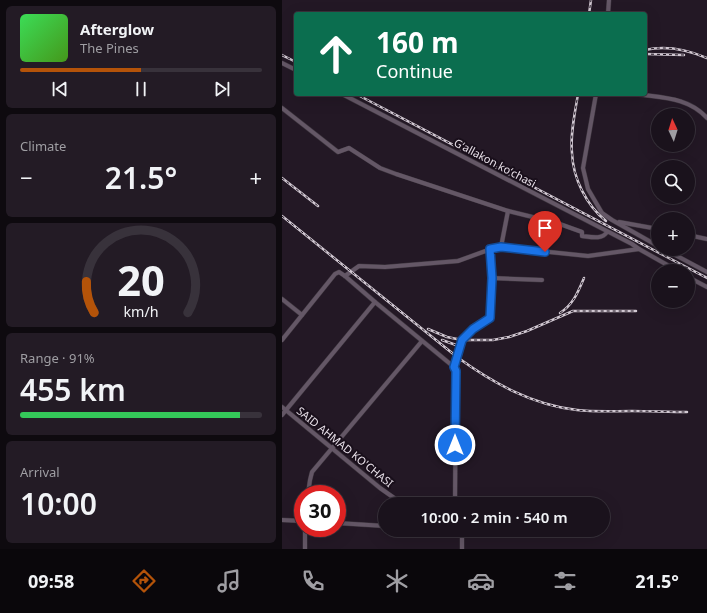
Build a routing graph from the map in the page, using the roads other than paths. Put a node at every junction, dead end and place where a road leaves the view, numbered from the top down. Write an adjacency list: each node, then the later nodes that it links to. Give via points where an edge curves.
1 (609, 0): 2 (street)
2 (608, 12)
3 (282, 63): 4 (street)
4 (294, 69)
5 (346, 96): 13 (street, Gʻallakon koʻchasi)
6 (596, 96): 11 (street, via 583,168 588,189 602,213)
7 (647, 96): 9 (street, via 682,101)
8 (282, 108): 10 (street, via 338,152 349,148 380,168)
9 (707, 118)
10 (508, 211): 13 (street, via 566,226 582,232 582,236 601,237); 17 (street)
11 (614, 221): 12 (street); 16 (street)
12 (651, 228)
13 (607, 232): 19 (street, Gʻallakon koʻchasi)
14 (695, 236): 15 (street)
15 (707, 239)
16 (651, 242)
17 (501, 247): 18 (street); 19 (street, via 588,256)
18 (490, 249): 23 (street, via 458,261 385,267 359,266); 24 (street)
19 (639, 249): 21 (street, Gʻallakon koʻchasi)
20 (677, 256): 22 (street)
21 (666, 264)
22 (707, 272)
23 (345, 276): 29 (street); 30 (street, via 337,273)
24 (492, 278): 25 (street); 33 (street, via 490,318 462,340)
25 (542, 280)
26 (695, 280): 27 (street)
27 (707, 287)
28 (282, 299): 30 (street)
29 (375, 302): 32 (street); 35 (street)
30 (302, 315): 31 (street)
31 (282, 340)
32 (422, 341): 33 (street); 37 (street)
33 (454, 367): 40 (street)
34 (282, 407): 35 (street, SAID AHMAD KO'CHASI)
35 (286, 410): 36 (street); 37 (street, SAID AHMAD KO'CHASI)
36 (282, 415)
37 (332, 448): 38 (street, via 312,472); 39 (street, SAID AHMAD KO'CHASI)
38 (309, 485)
39 (390, 497)
40 (455, 497)
41 (282, 520): 42 (street)
42 (294, 521)
43 (346, 524): 44 (street)
44 (378, 526)
45 (305, 537): 47 (street)
46 (462, 537): 48 (street)
47 (305, 549)
48 (462, 549)

